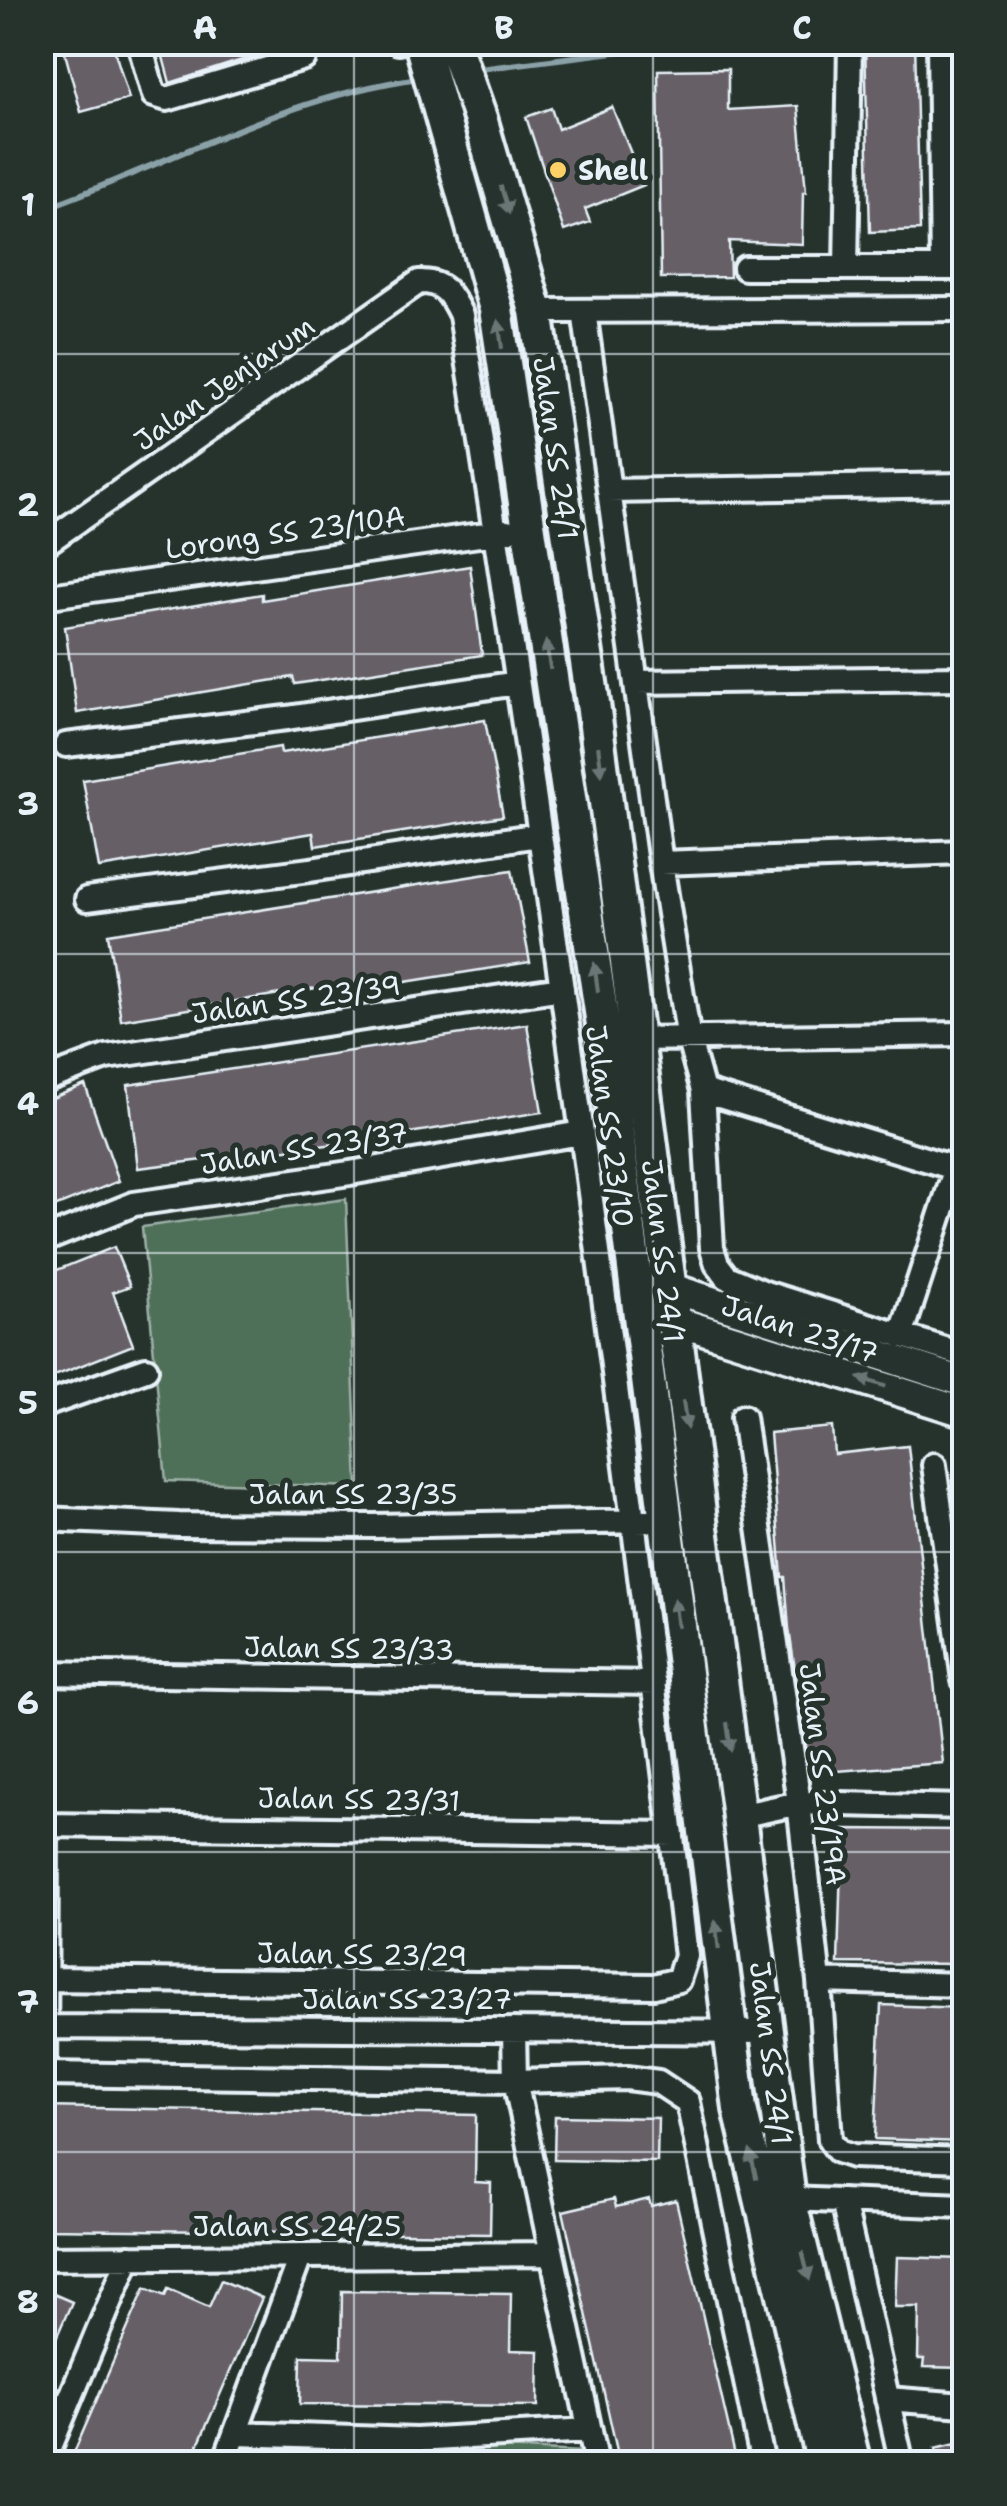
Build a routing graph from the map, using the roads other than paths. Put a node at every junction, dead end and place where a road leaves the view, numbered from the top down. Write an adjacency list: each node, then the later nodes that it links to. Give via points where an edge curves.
1 (139, 42): 2 (street, via 154,95 167,99 304,58)
2 (299, 42)
3 (420, 42): 16 (main road, Jalan SS 24/1, one-way to 3, via 496,310)
4 (453, 42): 13 (main road, Jalan SS 24/1, one-way to 13)
5 (939, 42): 9 (street)
6 (850, 44): 8 (street)
7 (745, 268): 8 (street)
8 (846, 268): 9 (street)
9 (953, 268)
10 (443, 286): 16 (street, Jalan SS 23/10, via 461,315); 17 (street, Jalan Jenjarum, via 419,282)
11 (964, 310): 12 (street)
12 (584, 311): 13 (street); 15 (street)
13 (536, 312): 29 (main road, Jalan SS 24/1, one-way to 29)
14 (964, 485): 15 (street)
15 (609, 490): 20 (street)
16 (512, 530): 18 (street, Lorong SS 23/10A); 21 (street, Jalan SS 23/10); 36 (main road, Jalan SS 24/1, one-way to 16, via 605,1038)
17 (42, 546)
18 (50, 596)
19 (964, 678): 20 (street)
20 (636, 682): 25 (street)
21 (517, 683): 22 (street); 23 (street, Jalan SS 23/10)
22 (66, 745)
23 (539, 835): 26 (street); 27 (street, Jalan SS 23/10)
24 (964, 852): 25 (street)
25 (661, 863): 30 (street)
26 (87, 899)
27 (562, 988): 31 (street, Jalan SS 23/39, via 106,1058); 33 (street, Jalan SS 23/10)
28 (964, 1034): 30 (street)
29 (636, 1039): 30 (street); 37 (main road, Jalan SS 24/1)
30 (690, 1040): 32 (street)
31 (42, 1081)
32 (702, 1091): 34 (street); 38 (street, via 712,1248 727,1277)
33 (581, 1133): 35 (street, Jalan SS 23/37, via 134,1204); 47 (street, Jalan SS 23/10)
34 (960, 1169): 38 (street)
35 (42, 1241)
36 (636, 1297): 37 (street, Jalan 23/17); 47 (main road, Jalan SS 24/1)
37 (669, 1303): 41 (street, Jalan 23/17); 43 (street, Jalan 23/17, one-way to 37); 53 (main road, Jalan SS 24/1, one-way to 53)
38 (901, 1336): 39 (street)
39 (964, 1355)
40 (146, 1369): 42 (street)
41 (964, 1382)
42 (42, 1406)
43 (964, 1412)
44 (743, 1417): 51 (street, Jalan SS 23/19A)
45 (934, 1465): 49 (street)
46 (42, 1519): 47 (street, Jalan SS 23/35, via 354,1526)
47 (650, 1521): 50 (street, Jalan SS 23/10); 62 (main road, Jalan SS 24/1, one-way to 47)
48 (42, 1673): 50 (street, Jalan SS 23/33)
49 (964, 1680)
50 (654, 1683): 55 (street, Jalan SS 23/10)
51 (799, 1803): 52 (street); 53 (street); 58 (street, Jalan SS 23/19A)
52 (964, 1807)
53 (739, 1816): 63 (main road, Jalan SS 24/1)
54 (44, 1821): 55 (street, Jalan SS 23/31); 56 (street)
55 (672, 1834): 57 (street, Jalan SS 23/10, via 686,1956)
56 (46, 1979): 57 (street, Jalan SS 23/29, via 634,1986); 60 (street)
57 (678, 1980)
58 (819, 1981): 59 (street); 65 (street, Jalan SS 23/19A, via 830,2140 838,2152)
59 (964, 1985)
60 (46, 2027): 61 (street, Jalan SS 23/27); 64 (street, via 46,2074)
61 (514, 2030): 62 (street, Jalan SS 23/27); 64 (street)
62 (730, 2032): 63 (street, Jalan SS 23/27); 83 (main road, Jalan SS 24/1, one-way to 62, via 744,2126)
63 (768, 2032): 66 (main road, Jalan SS 24/1)
64 (515, 2082): 69 (street); 82 (street, via 628,2078 658,2082 688,2102)
65 (964, 2160)
66 (789, 2198): 67 (street); 84 (main road, Jalan SS 24/1, one-way to 84)
67 (843, 2201): 68 (street); 73 (street)
68 (964, 2206)
69 (552, 2254): 71 (street, Jalan SS 24/25); 75 (street)
70 (129, 2257): 71 (street, Jalan SS 24/25); 72 (street, Jalan SS 24/25); 78 (street)
71 (300, 2257): 76 (street)
72 (42, 2258)
73 (887, 2399): 74 (street); 85 (street)
74 (964, 2405)
75 (590, 2430): 77 (street); 81 (street)
76 (237, 2434): 77 (street); 79 (street)
77 (416, 2440): 80 (street)
78 (43, 2464)
79 (224, 2464)
80 (407, 2464)
81 (597, 2464)
82 (762, 2464)
83 (824, 2464)
84 (854, 2464)
85 (902, 2464)

